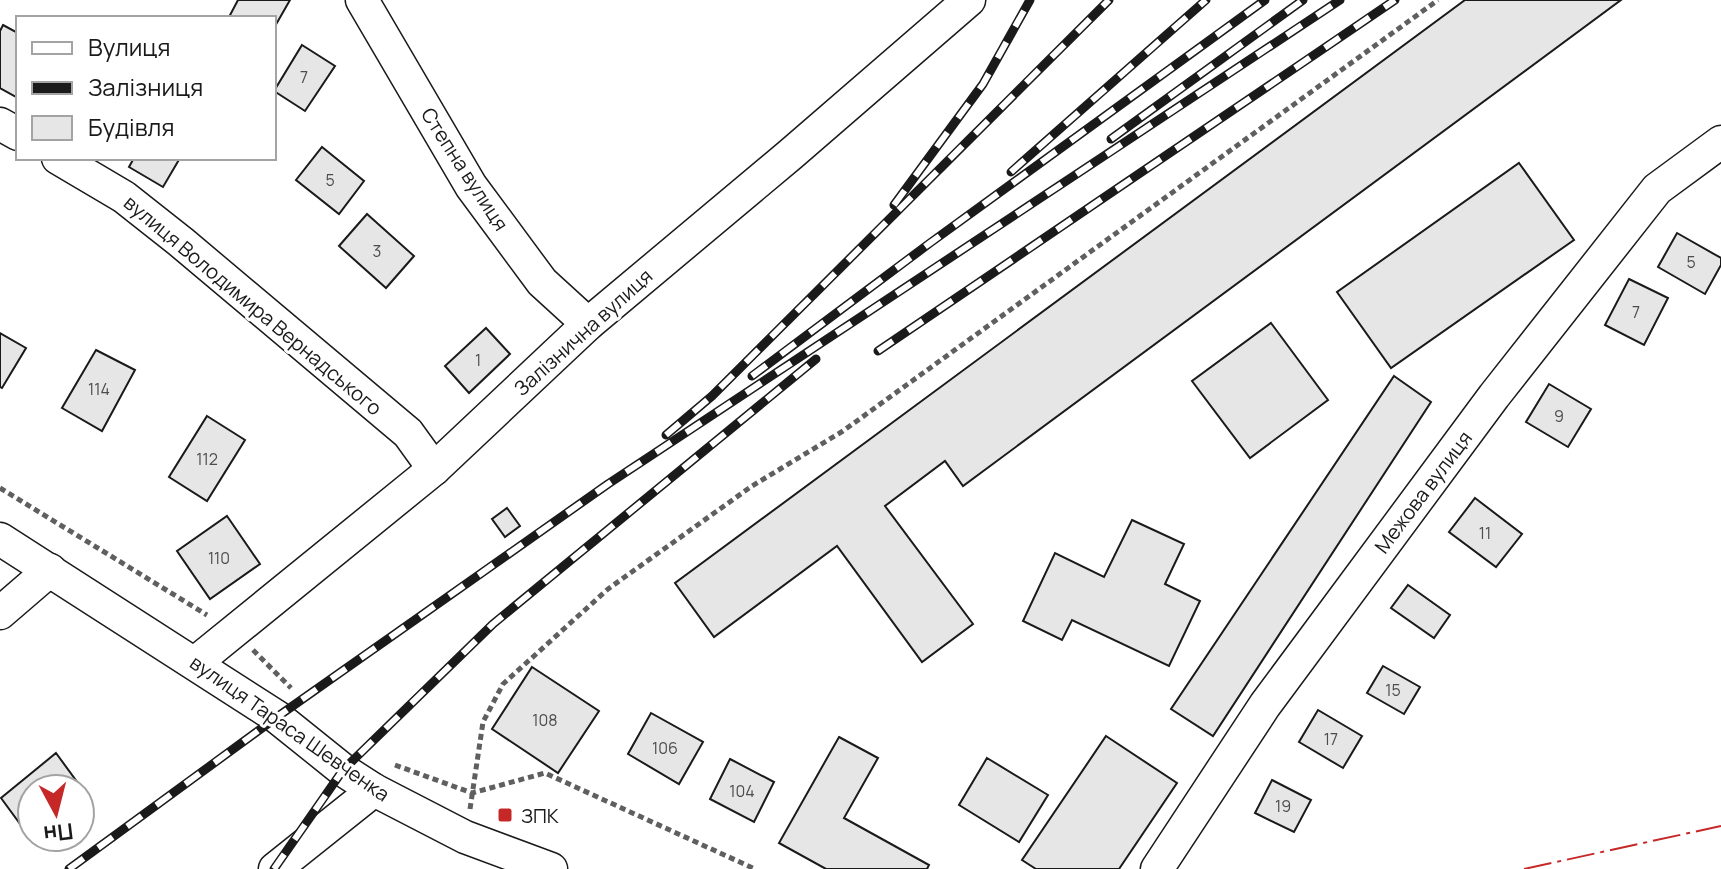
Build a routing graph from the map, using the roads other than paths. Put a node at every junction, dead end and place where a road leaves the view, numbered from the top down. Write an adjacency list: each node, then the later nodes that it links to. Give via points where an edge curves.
1 (362, 0): 5 (street, Степна вулиця, via 471,186 542,282)
2 (969, 0): 5 (street, Залізнична вулиця)
3 (1721, 142): 14 (street, Межова вулиця, via 1657,189 1494,396 1265,705)
4 (61, 160): 6 (street, вулиця Володимира Вернадського, via 124,197 181,242 408,433)
5 (588, 324): 6 (street, Залізнична вулиця)
6 (434, 469): 10 (street, Залізнична вулиця)
7 (0, 539): 8 (street, вулиця Тараса Шевченка)
8 (50, 570): 9 (street); 10 (street, вулиця Тараса Шевченка)
9 (0, 613)
10 (195, 663): 11 (street, вулиця Тараса Шевченка, via 277,717 343,770)
11 (380, 776): 12 (street); 13 (street, вулиця Тараса Шевченка, via 465,837)
12 (275, 869)
13 (551, 869)
14 (1157, 869)

